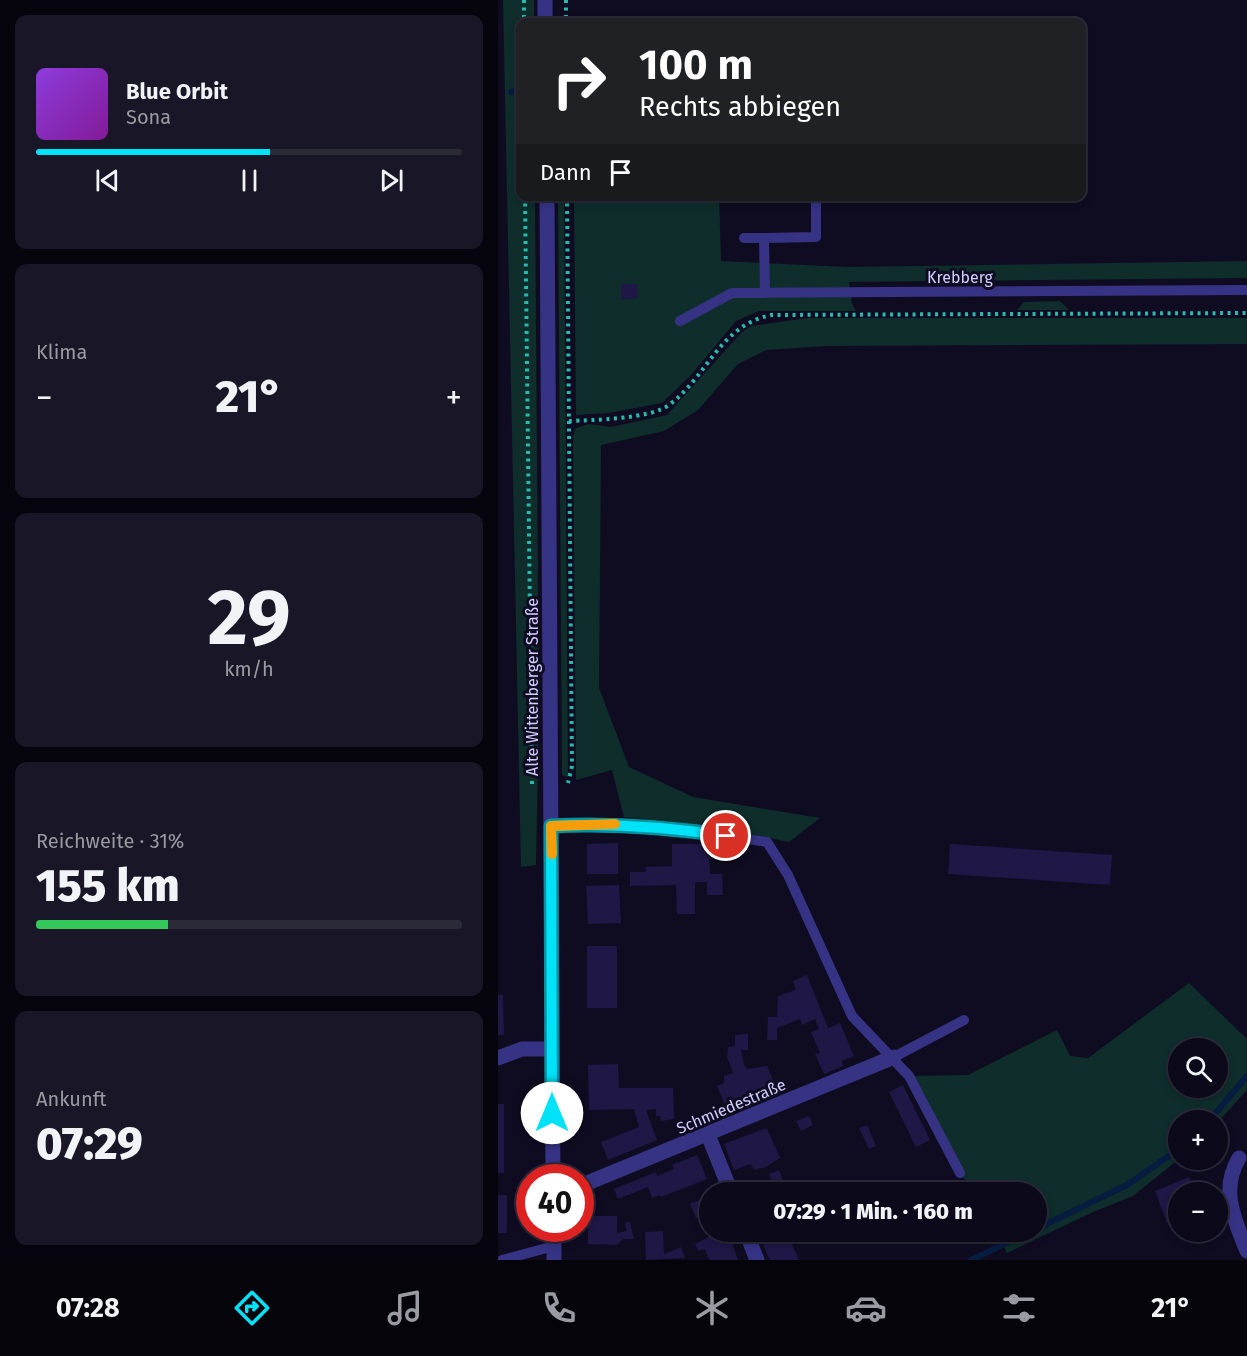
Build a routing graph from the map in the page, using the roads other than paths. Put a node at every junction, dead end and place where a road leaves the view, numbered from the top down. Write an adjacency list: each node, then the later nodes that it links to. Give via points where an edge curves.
1 (545, 0): 2 (street)
2 (545, 18)
3 (546, 201): 10 (street, Alte Wittenberger Straße)
4 (816, 201): 6 (lane, via 816,237)
5 (744, 238): 6 (lane)
6 (764, 238): 8 (lane)
7 (1247, 290): 8 (lane, Krebberg)
8 (765, 293): 9 (lane, Krebberg, via 732,293)
9 (680, 321)
10 (551, 826): 12 (street, Alte Wittenberger Straße); 13 (lane, via 665,826 767,842 788,875 852,1016)
11 (964, 1020): 13 (lane)
12 (552, 1049): 14 (street, via 522,1050); 17 (street, Alte Wittenberger Straße)
13 (894, 1057): 15 (street, Schmiedestraße); 18 (lane, via 909,1076)
14 (498, 1058)
15 (708, 1135): 19 (street, Schmiedestraße); 20 (street)
16 (1239, 1158): 22 (street, via 1230,1173 1228,1196)
17 (553, 1164)
18 (960, 1173)
19 (594, 1180)
20 (726, 1182)
21 (750, 1242): 25 (street)
22 (1247, 1251)
23 (554, 1253): 24 (lane)
24 (502, 1260)
25 (757, 1260)

